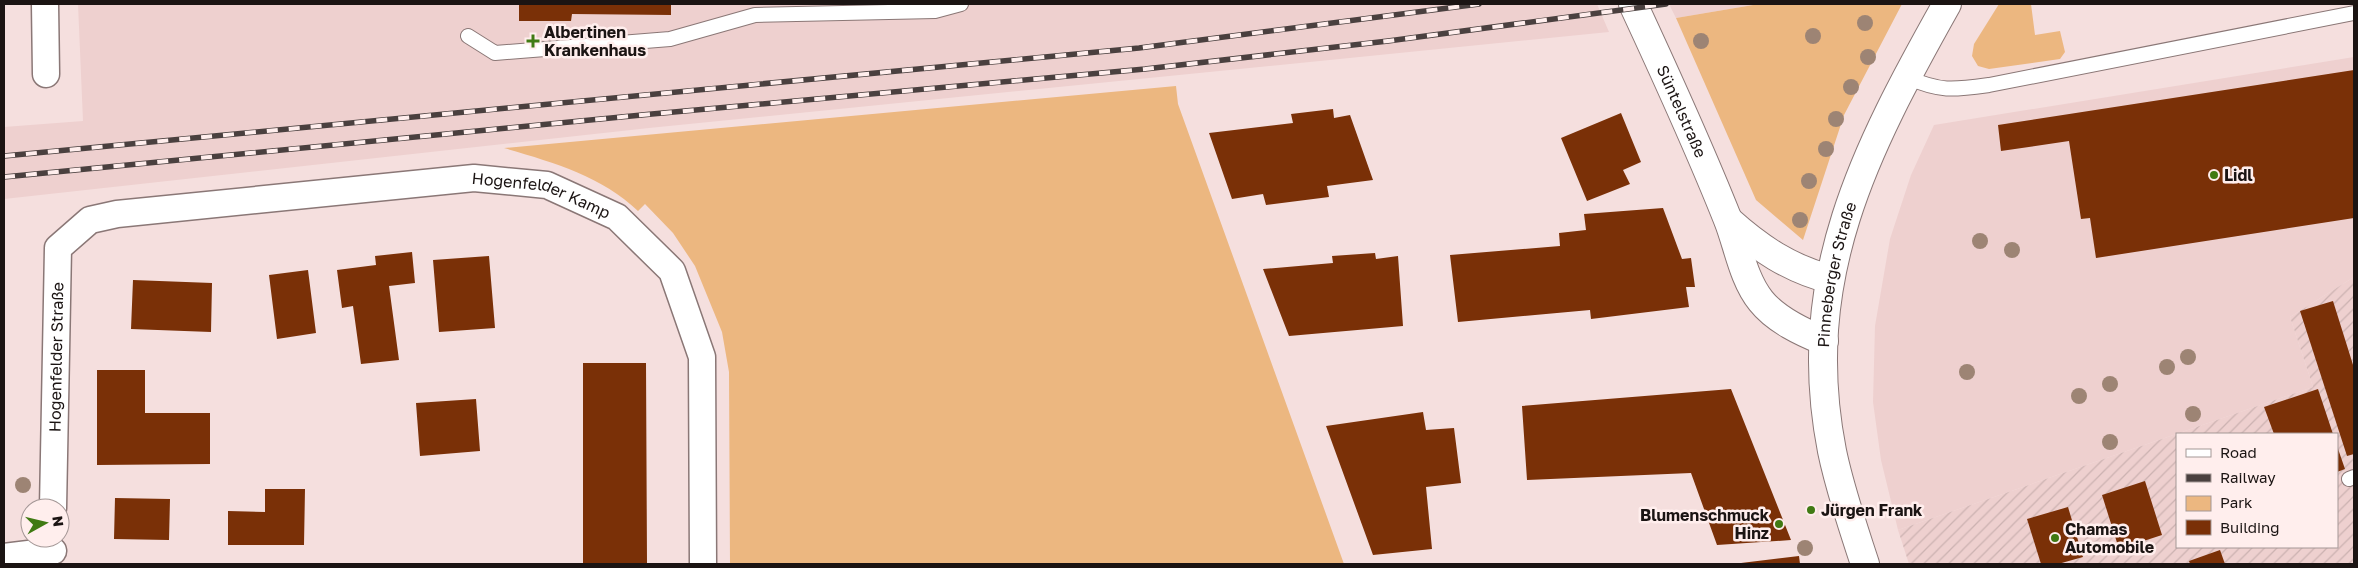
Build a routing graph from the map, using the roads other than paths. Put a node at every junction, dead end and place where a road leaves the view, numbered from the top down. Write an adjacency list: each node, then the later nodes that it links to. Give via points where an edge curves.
1 (46, 4): 7 (street)
2 (961, 4): 6 (lane, via 935,10 755,15 670,39 495,53)
3 (1633, 4): 10 (main road, Süntelstraße)
4 (1947, 4): 8 (main road, Pinneberger Straße)
5 (2354, 13): 8 (lane, via 1989,85 1950,90 1930,87)
6 (468, 36)
7 (46, 74)
8 (1906, 77): 11 (main road, Pinneberger Straße, via 1849,203)
9 (90, 220): 13 (street, Hogenfelder Straße, via 58,248); 16 (street, Hogenfelder Kamp, via 117,214 474,178 547,185 617,217 672,271 702,357)
10 (1728, 220): 11 (main road, Süntelstraße, via 1770,254); 12 (main road, Süntelstraße, via 1760,300 1796,328)
11 (1830, 279): 12 (main road, Pinneberger Straße)
12 (1824, 342): 17 (main road, Pinneberger Straße, via 1832,450)
13 (53, 498)
14 (53, 551): 15 (street)
15 (4, 557)
16 (703, 564)
17 (1865, 564)

